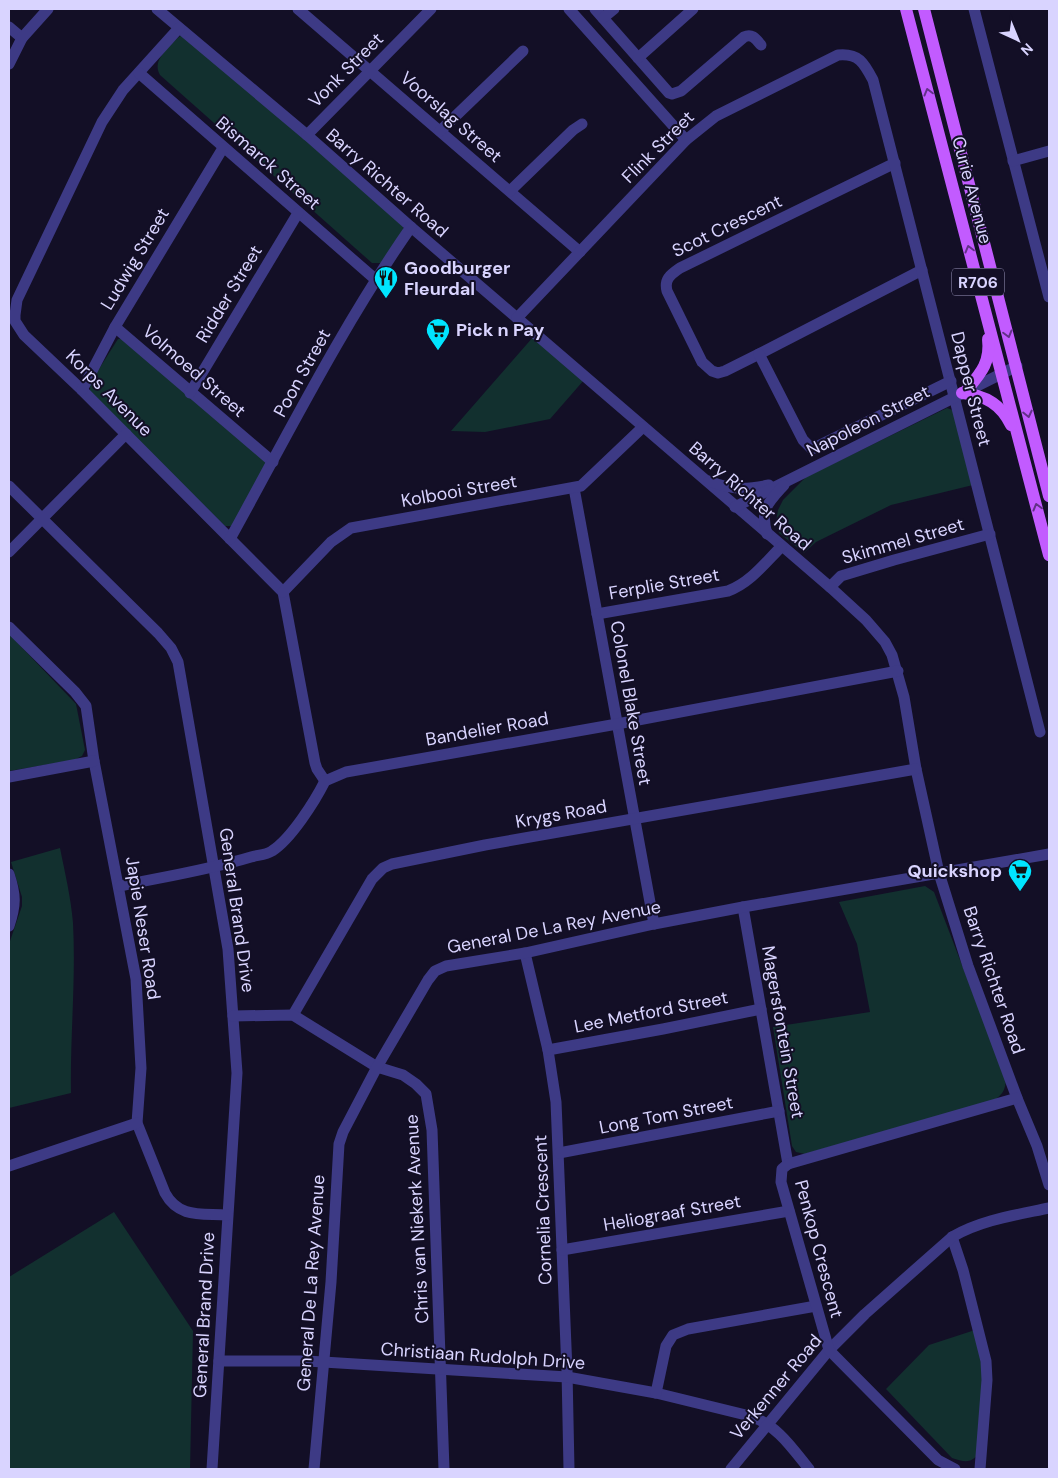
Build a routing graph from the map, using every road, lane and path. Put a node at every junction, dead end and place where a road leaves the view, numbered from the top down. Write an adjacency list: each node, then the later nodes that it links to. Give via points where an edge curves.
1 (48, 9): 15 (street)
2 (157, 9): 14 (street, Barry Richter Road)
3 (298, 9): 21 (street, Voorslag Street)
4 (431, 9): 21 (street, Vonk Street)
5 (569, 9): 26 (street)
6 (595, 9): 12 (street)
7 (614, 9): 12 (street)
8 (693, 9): 18 (street)
9 (906, 9): 38 (main road, Curie Avenue / R706, one-way to 9)
10 (924, 9): 42 (main road, Curie Avenue / R706, one-way to 42)
11 (974, 9): 29 (street)
12 (603, 18): 18 (street)
13 (9, 27): 15 (street)
14 (179, 28): 22 (street, Korps Avenue); 25 (street, Barry Richter Road)
15 (22, 38): 20 (street)
16 (760, 45): 18 (street, via 754,37 744,37 674,94 668,93)
17 (523, 51): 24 (street)
18 (638, 58)
19 (858, 58): 26 (street, Flink Street, via 838,55 716,116); 30 (street, Dapper Street, via 873,80)
20 (9, 64)
21 (370, 70): 24 (street, Voorslag Street); 25 (street, Vonk Street)
22 (138, 73): 27 (street, Bismarck Street); 45 (street, Korps Avenue, via 102,122 17,300 14,315 18,328)
23 (582, 124): 31 (street)
24 (440, 131): 31 (street, Voorslag Street)
25 (306, 135): 33 (street, Barry Richter Road)
26 (686, 140): 34 (street, Flink Street)
27 (223, 148): 32 (street, Bismarck Street); 40 (street, Ludwig Street)
28 (1049, 151): 29 (street)
29 (1012, 160): 37 (street)
30 (895, 163): 35 (street, Dapper Street); 41 (street, Scot Crescent, via 680,268 667,278 668,292 706,368 718,372)
31 (510, 191): 34 (street, Voorslag Street)
32 (298, 213): 36 (street, Bismarck Street); 46 (street, Ridder Street)
33 (410, 228): 36 (street, Poon Street); 39 (street, Barry Richter Road)
34 (580, 252): 39 (street, Flink Street)
35 (922, 270): 41 (street, Scot Crescent); 44 (street, Dapper Street)
36 (375, 279): 51 (street, Poon Street)
37 (1049, 297)
38 (982, 299): 43 (main road, Curie Avenue / R706); 47 (main road, via 988,359 982,372)
39 (517, 318): 48 (street, Barry Richter Road)
40 (115, 326): 45 (street, Ludwig Street); 46 (street, Volmoed Street)
41 (759, 354): 44 (street, Napoleon Street, via 803,440 812,449)
42 (1017, 366): 43 (street, Napoleon Street); 57 (main road, Curie Avenue / R706, one-way to 57)
43 (1002, 373): 47 (street, Napoleon Street); 50 (main road, Curie Avenue / R706)
44 (951, 381): 47 (street, Dapper Street)
45 (82, 390): 49 (street, Korps Avenue)
46 (190, 393): 51 (street, Volmoed Street)
47 (961, 394): 50 (main road, via 983,397 995,403 1010,422); 52 (street, Napoleon Street); 60 (street, Dapper Street)
48 (643, 427): 53 (street, Barry Richter Road); 56 (street, Kolbooi Street, via 586,482)
49 (126, 434): 59 (street); 62 (street, Korps Avenue)
50 (1023, 455): 65 (main road, Curie Avenue / R706, one-way to 50)
51 (273, 462): 62 (street, Poon Street)
52 (800, 474): 54 (street, Napoleon Street); 61 (street, via 784,486 766,507 763,520)
53 (703, 479): 54 (street, via 734,489); 58 (street, Barry Richter Road)
54 (786, 482): 58 (street, Napoleon Street)
55 (9, 486): 59 (street, General Brand Drive)
56 (574, 488): 67 (street, Kolbooi Street, via 351,528 331,542); 68 (street, Colonel Blake Street)
57 (1049, 496)
58 (735, 507): 61 (street, Barry Richter Road)
59 (41, 519): 64 (street); 79 (street, General Brand Drive, via 171,648 178,662)
60 (990, 534): 66 (street, Skimmel Street, via 841,576); 72 (street, Dapper Street)
61 (767, 535): 63 (street, Barry Richter Road)
62 (230, 539): 67 (street, Korps Avenue)
63 (781, 547): 66 (street, Barry Richter Road); 68 (street, Ferplie Street, via 755,574 728,591)
64 (9, 552)
65 (1049, 554)
66 (830, 587): 70 (street, Barry Richter Road, via 879,634)
67 (282, 592): 76 (street, via 316,770)
68 (597, 614): 71 (street, Colonel Blake Street)
69 (9, 626): 73 (street, Japie Neser Road, via 86,706)
70 (898, 671): 71 (street, Bandelier Road); 74 (street, Barry Richter Road)
71 (617, 724): 76 (street, Bandelier Road, via 369,767); 77 (street, Colonel Blake Street)
72 (1040, 732)
73 (94, 761): 75 (street); 82 (street, Japie Neser Road)
74 (916, 769): 77 (street, Krygs Road); 81 (street, Barry Richter Road)
75 (9, 777)
76 (325, 781): 79 (street, via 300,821 274,850)
77 (635, 819): 84 (street, Colonel Blake Street); 88 (street, Krygs Road, via 485,845 383,868 367,886)
78 (1049, 854): 81 (street, General De La Rey Avenue)
79 (215, 868): 82 (street); 89 (street, General Brand Drive, via 228,949)
80 (9, 874): 85 (street, via 15,898)
81 (939, 874): 83 (street, General De La Rey Avenue); 92 (street, Barry Richter Road, via 968,966)
82 (120, 886): 94 (street, Japie Neser Road, via 138,1003 141,1068)
83 (743, 907): 84 (street, General De La Rey Avenue); 87 (street, Magersfontein Street)
84 (654, 924): 86 (street, General De La Rey Avenue)
85 (9, 926)
86 (525, 953): 90 (street, Cornelia Crescent); 91 (street, General De La Rey Avenue, via 446,966 435,971)
87 (760, 1008): 90 (street, Lee Metford Street); 93 (street, Magersfontein Street)
88 (293, 1015): 89 (street); 91 (street, Chris van Niekerk Avenue)
89 (233, 1016): 101 (street, General Brand Drive, via 237,1073)
90 (548, 1050): 95 (street, Cornelia Crescent)
91 (377, 1066): 107 (street, General De La Rey Avenue, via 339,1144); 108 (street, Chris van Niekerk Avenue, via 410,1079 423,1090 429,1101)
92 (1017, 1098): 96 (street, Penkop Crescent); 98 (street, Barry Richter Road)
93 (780, 1111): 95 (street, Long Tom Street); 96 (street, Magersfontein Street)
94 (137, 1123): 97 (street); 101 (street, Japie Neser Road, via 165,1194 172,1203 184,1212)
95 (559, 1154): 103 (street, Cornelia Crescent)
96 (788, 1164): 100 (street, Penkop Crescent, via 780,1176)
97 (9, 1166)
98 (1049, 1185)
99 (1049, 1208): 102 (street, Verkenner Road, via 988,1222)
100 (789, 1211): 103 (street, Heliograaf Street); 104 (street, Penkop Crescent)
101 (228, 1215): 106 (street, General Brand Drive)
102 (952, 1237): 105 (street, Verkenner Road); 119 (street, via 986,1361)
103 (562, 1250): 109 (street, Cornelia Crescent)
104 (816, 1306): 105 (street, Penkop Crescent); 110 (street, via 678,1332 666,1346)
105 (828, 1350): 111 (street, Verkenner Road); 118 (street, Penkop Crescent, via 938,1460)
106 (220, 1361): 107 (street, Christiaan Rudolph Drive); 112 (street, General Brand Drive)
107 (323, 1362): 108 (street, Christiaan Rudolph Drive); 113 (street, General De La Rey Avenue)
108 (441, 1370): 109 (street, Christiaan Rudolph Drive); 114 (street, Chris van Niekerk Avenue)
109 (567, 1377): 110 (street, Christiaan Rudolph Drive); 115 (street, Cornelia Crescent)
110 (656, 1393): 111 (street, Christiaan Rudolph Drive)
111 (768, 1423): 116 (street, Verkenner Road); 117 (street, Christiaan Rudolph Drive)
112 (212, 1469)
113 (314, 1469)
114 (444, 1469)
115 (569, 1469)
116 (731, 1469)
117 (809, 1469)
118 (955, 1469)
119 (980, 1469)

